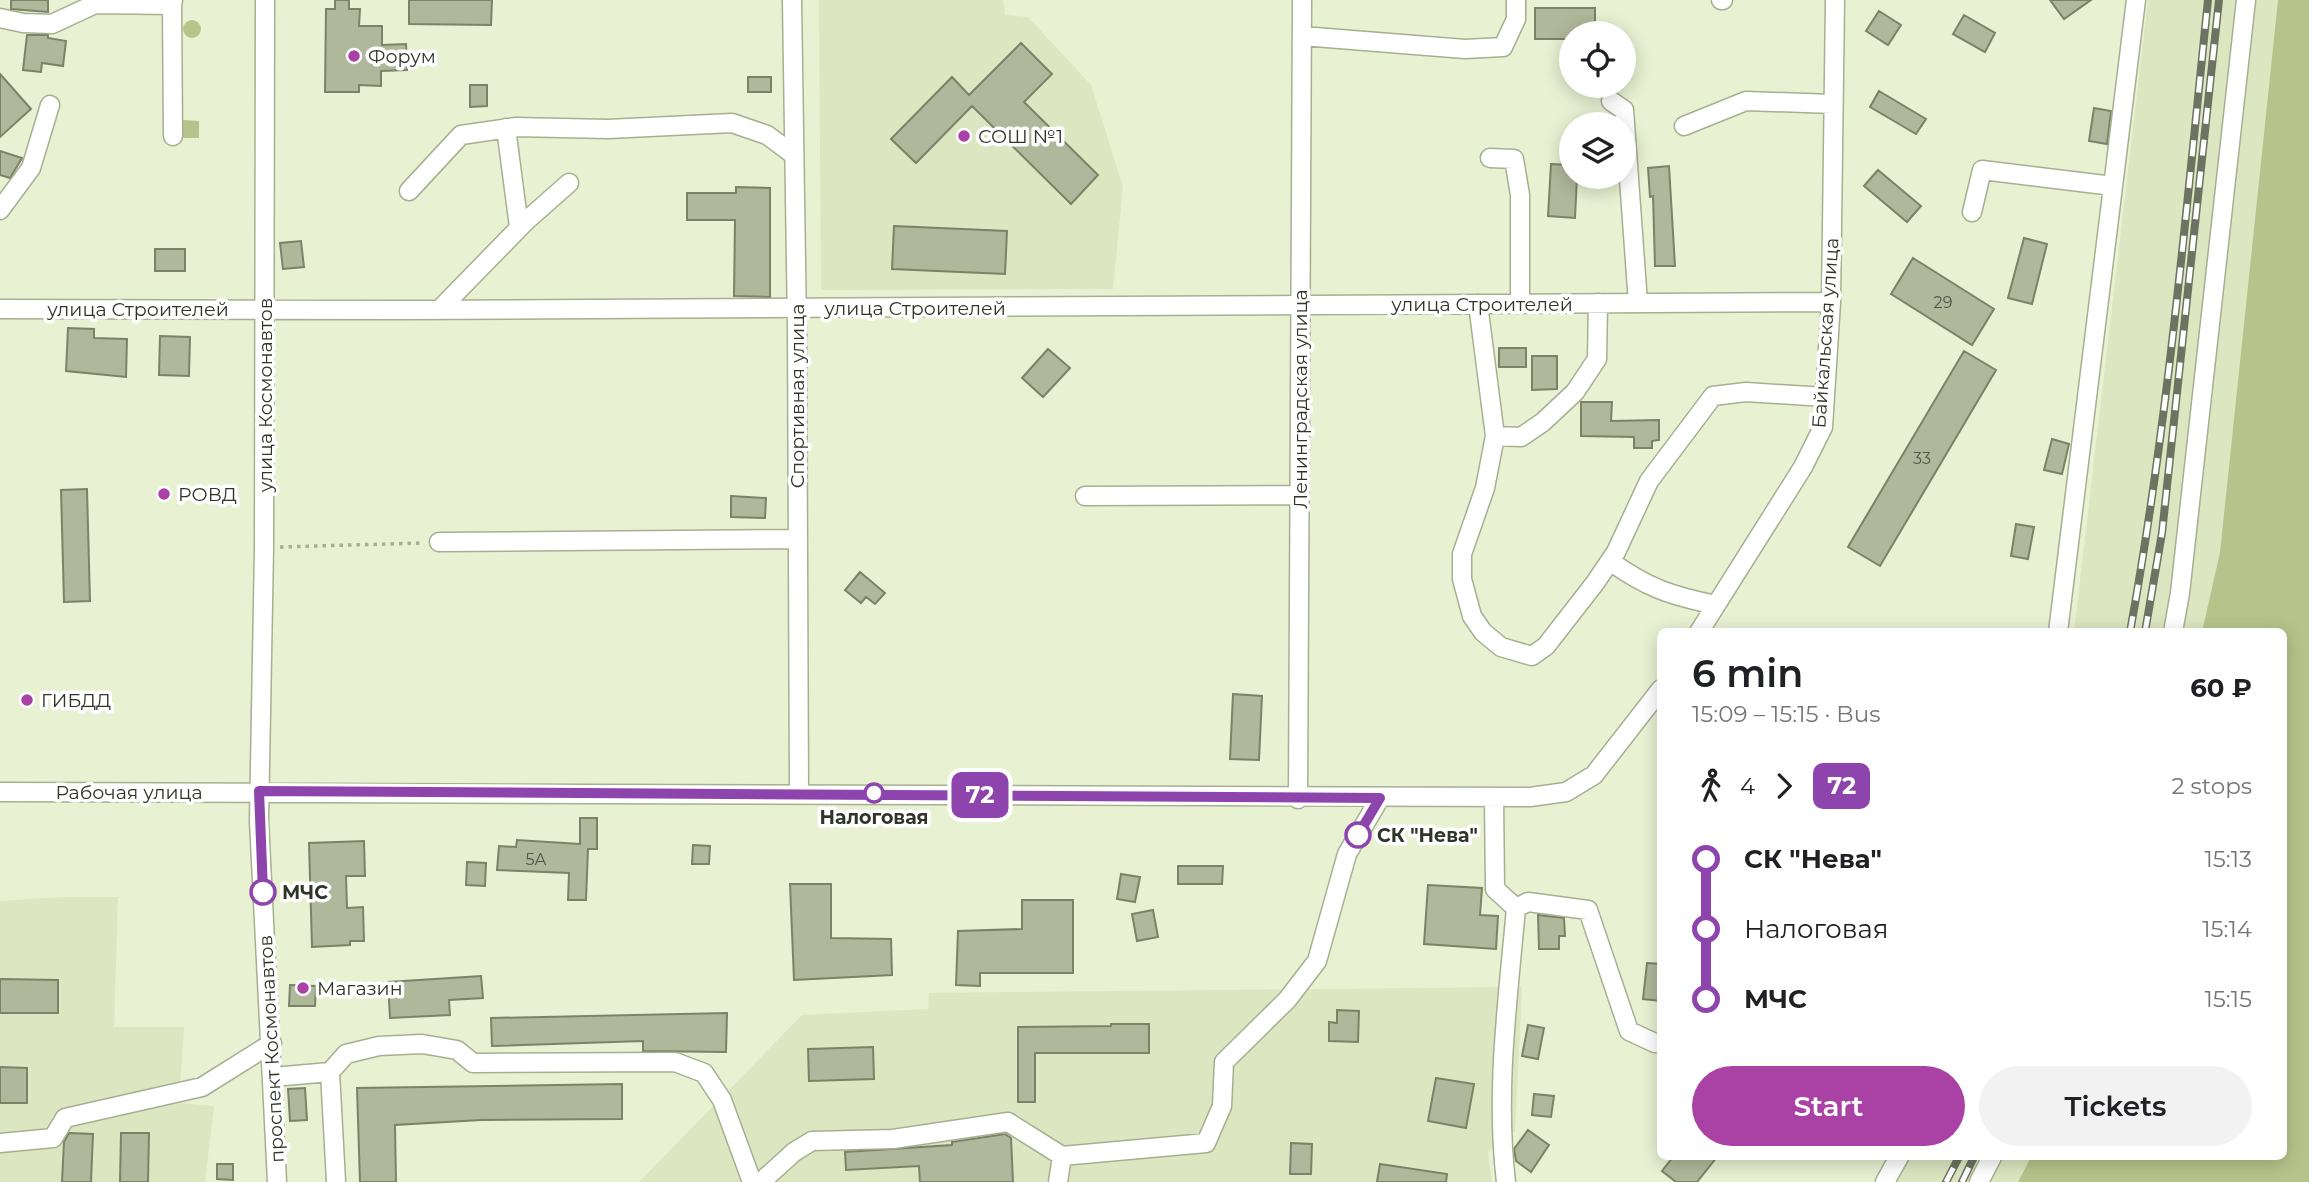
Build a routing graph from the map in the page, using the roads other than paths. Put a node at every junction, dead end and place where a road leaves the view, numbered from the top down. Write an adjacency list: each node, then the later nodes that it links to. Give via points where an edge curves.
1 (265, 0): 32 (street, улица Космонавтов)
2 (792, 0): 17 (street, Спортивная улица)
3 (1302, 0): 10 (street, Ленинградская улица)
4 (1516, 0): 10 (street, via 1516,19 1503,47 1465,49)
5 (1834, 0): 12 (street, Байкальская улица)
6 (2136, 0): 20 (street)
7 (2246, 0): 45 (street)
8 (173, 2): 9 (street, via 95,4 52,24); 16 (street)
9 (0, 18)
10 (1302, 36): 30 (street, Ленинградская улица)
11 (1611, 102): 27 (street, via 1624,110)
12 (1833, 104): 14 (street, via 1746,101); 25 (street, Байкальская улица)
13 (50, 105): 22 (street, via 31,168)
14 (1684, 126)
15 (506, 128): 17 (street, via 732,123 767,135); 21 (street, via 461,135); 24 (street)
16 (173, 136)
17 (794, 155): 33 (street, Спортивная улица)
18 (1490, 158): 29 (street, via 1514,159 1520,195)
19 (569, 183): 24 (street)
20 (2113, 186): 23 (street, via 1982,170); 44 (street)
21 (409, 191)
22 (0, 210)
23 (1972, 212)
24 (519, 228): 34 (street)
25 (1830, 302): 27 (street, улица Строителей); 35 (street, Байкальская улица)
26 (1598, 303): 27 (street, улица Строителей); 29 (street, улица Строителей); 36 (street, via 1597,359 1575,391 1521,437)
27 (1638, 303)
28 (1478, 304): 29 (street, улица Строителей); 30 (street, улица Строителей); 36 (street)
29 (1520, 304)
30 (1301, 305): 33 (street, улица Строителей); 37 (street, Ленинградская улица)
31 (0, 309): 32 (street, улица Строителей)
32 (265, 309): 34 (street, улица Строителей); 47 (street, улица Космонавтов)
33 (797, 309): 34 (street, улица Строителей); 39 (street, Спортивная улица)
34 (439, 310)
35 (1825, 397): 41 (street, via 1746,392 1713,396 1649,481); 42 (street, Байкальская улица, via 1823,427 1803,467)
36 (1495, 436): 41 (street, via 1485,488 1462,554 1462,579 1472,616 1483,632 1501,647 1532,656 1546,646)
37 (1300, 495): 38 (street); 52 (street, Ленинградская улица)
38 (1086, 496)
39 (798, 539): 40 (street); 49 (street, Спортивная улица)
40 (439, 542)
41 (1610, 561): 42 (street, via 1669,596)
42 (1716, 606): 43 (street, Байкальская улица)
43 (1702, 628)
44 (2058, 628)
45 (2174, 628)
46 (1657, 694): 51 (street, via 1594,775 1566,792)
47 (259, 791): 48 (street, Рабочая улица); 49 (street, Рабочая улица); 54 (street, проспект Космонавтов)
48 (0, 792)
49 (799, 792): 52 (street, Рабочая улица)
50 (1380, 798): 51 (street); 52 (street); 59 (street, via 1347,854 1317,961 1287,1000 1224,1062 1222,1106 1206,1143)
51 (1494, 798): 53 (street, via 1495,888)
52 (1298, 799)
53 (1516, 908): 55 (street, via 1528,902 1588,910 1629,1031); 67 (street, via 1502,1074)
54 (272, 1043): 57 (street, проспект Космонавтов); 58 (street, via 202,1087 65,1118 53,1138)
55 (1655, 1044)
56 (330, 1072): 57 (street); 63 (street); 64 (street, via 346,1054 379,1045 422,1044 457,1050 473,1063 676,1062 704,1073 722,1100)
57 (273, 1077): 62 (street, проспект Космонавтов)
58 (0, 1143)
59 (1062, 1156): 65 (street, via 1008,1122 893,1139 813,1141); 66 (street)
60 (1897, 1160): 68 (street)
61 (1990, 1160): 69 (street)
62 (277, 1182)
63 (336, 1182)
64 (752, 1182)
65 (761, 1182)
66 (1058, 1182)
67 (1506, 1182)
68 (1885, 1182)
69 (1979, 1182)

